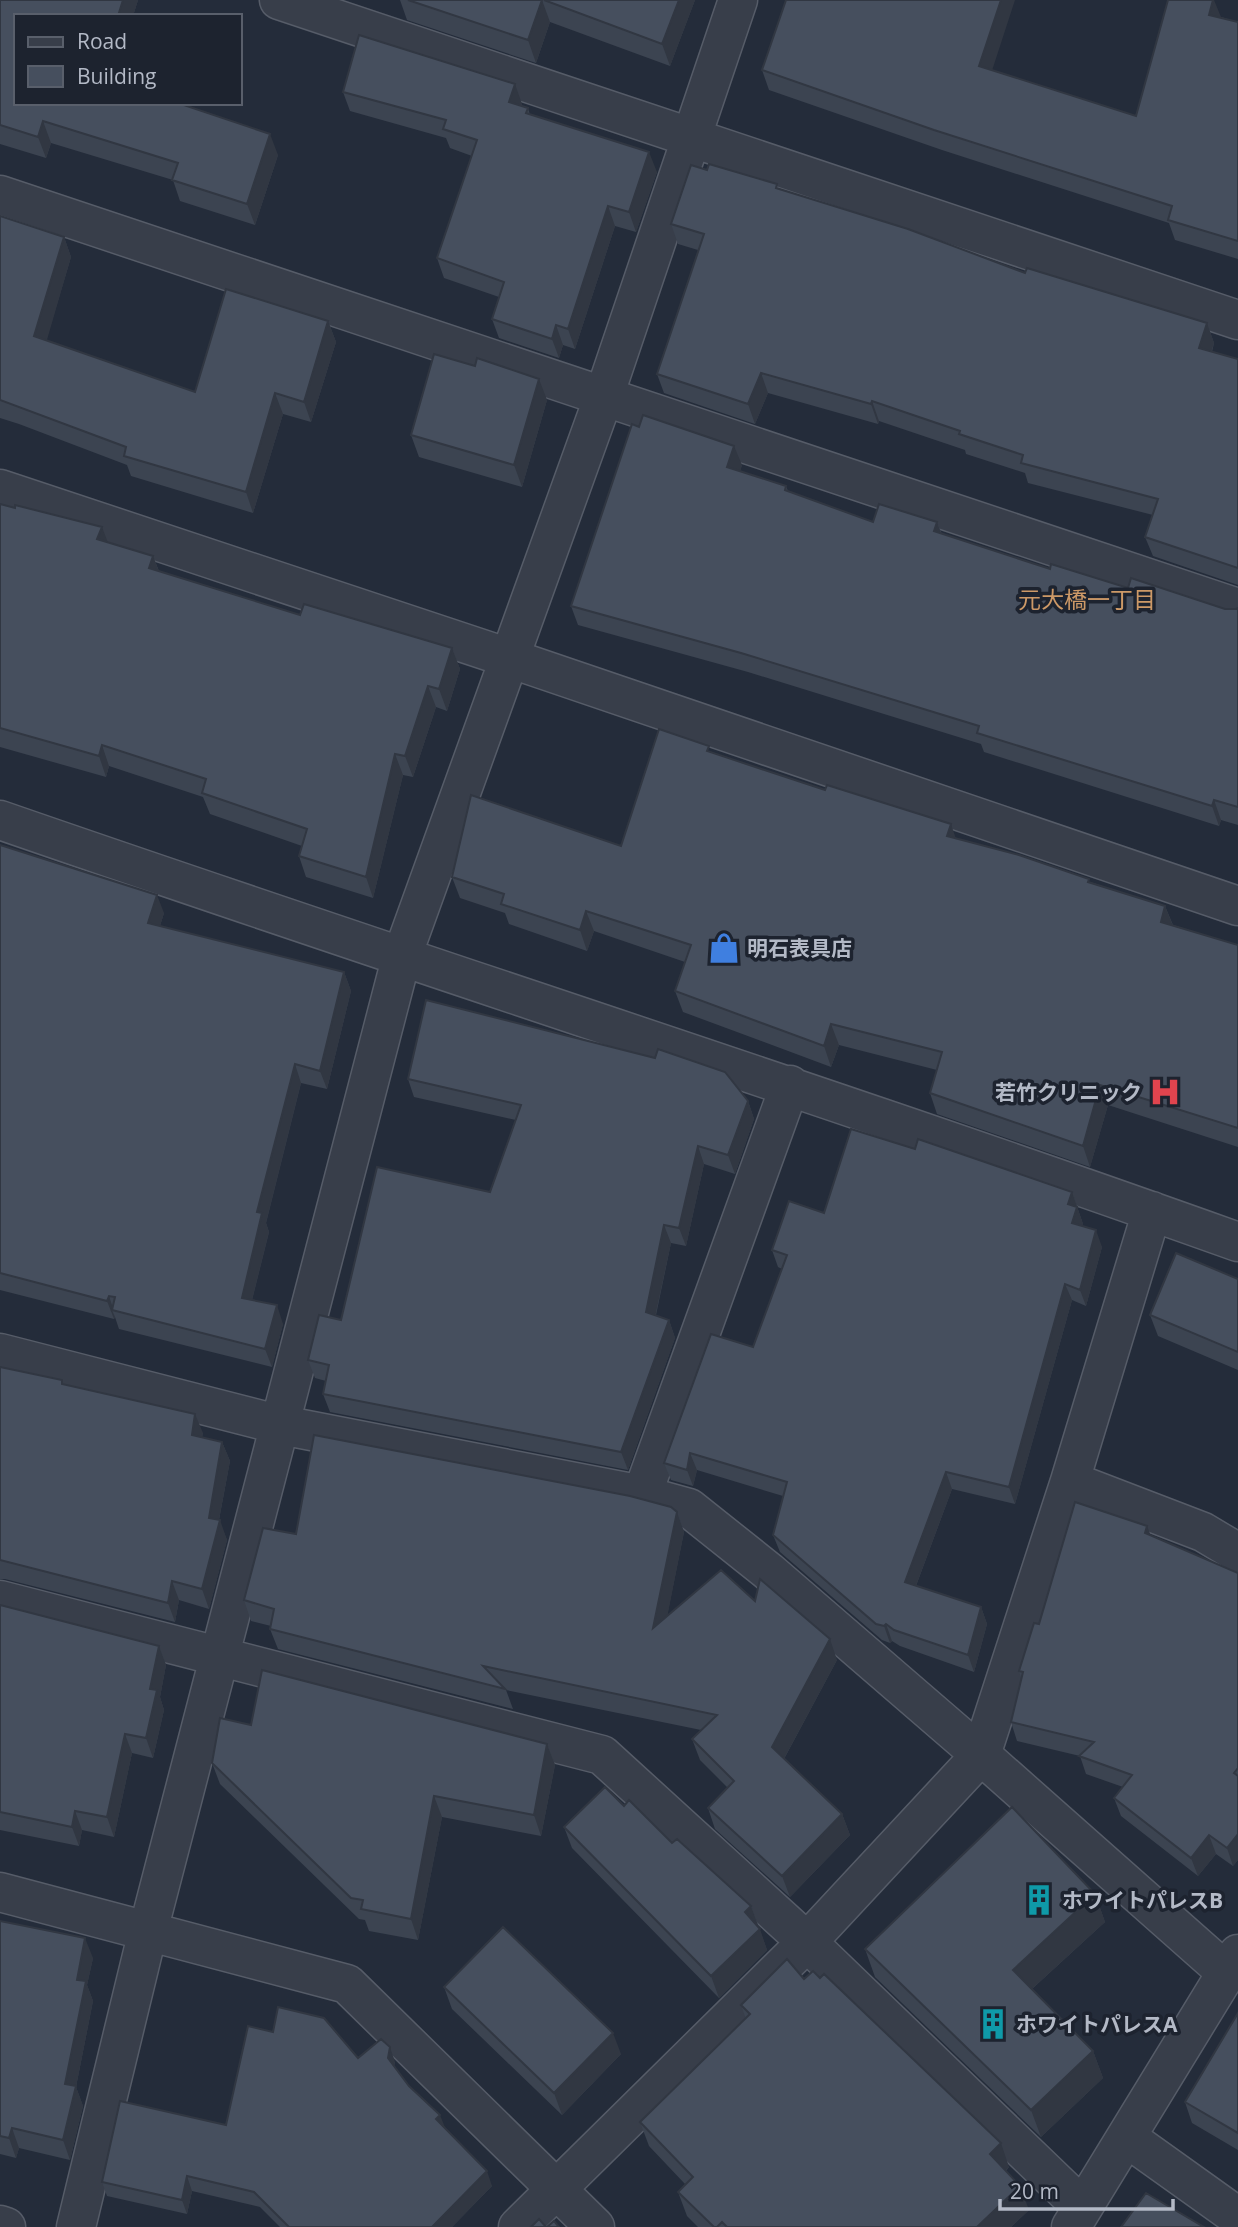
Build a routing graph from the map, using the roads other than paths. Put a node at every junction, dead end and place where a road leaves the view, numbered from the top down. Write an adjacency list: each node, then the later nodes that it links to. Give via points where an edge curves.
1 (279, 0): 3 (street)
2 (738, 0): 3 (street)
3 (692, 138): 5 (street); 6 (street)
4 (0, 195): 6 (street)
5 (1238, 320)
6 (604, 396): 8 (street); 9 (street)
7 (0, 489): 9 (street)
8 (1238, 608)
9 (512, 659): 11 (street); 12 (street)
10 (0, 820): 12 (street)
11 (1238, 906)
12 (401, 959): 13 (street); 17 (street)
13 (790, 1085): 14 (street); 19 (street)
14 (1152, 1212): 15 (street); 18 (street)
15 (1238, 1242)
16 (0, 1353): 17 (street)
17 (281, 1425): 19 (street); 22 (street)
18 (1070, 1481): 20 (street, via 1203,1532); 23 (street)
19 (642, 1495): 23 (street, via 689,1508)
20 (1238, 1553)
21 (0, 1600): 22 (street)
22 (222, 1657): 25 (street); 26 (street, via 602,1755)
23 (981, 1755): 26 (street); 27 (street)
24 (0, 1892): 25 (street)
25 (148, 1931): 29 (street, via 347,1984); 34 (street)
26 (807, 1941): 29 (street); 30 (street)
27 (1232, 1963): 28 (street)
28 (1126, 2137): 30 (street); 31 (street)
29 (555, 2191): 35 (street); 36 (street)
30 (1077, 2217)
31 (1238, 2217)
32 (0, 2225): 33 (street)
33 (6, 2227)
34 (76, 2227)
35 (518, 2227)
36 (594, 2227)

